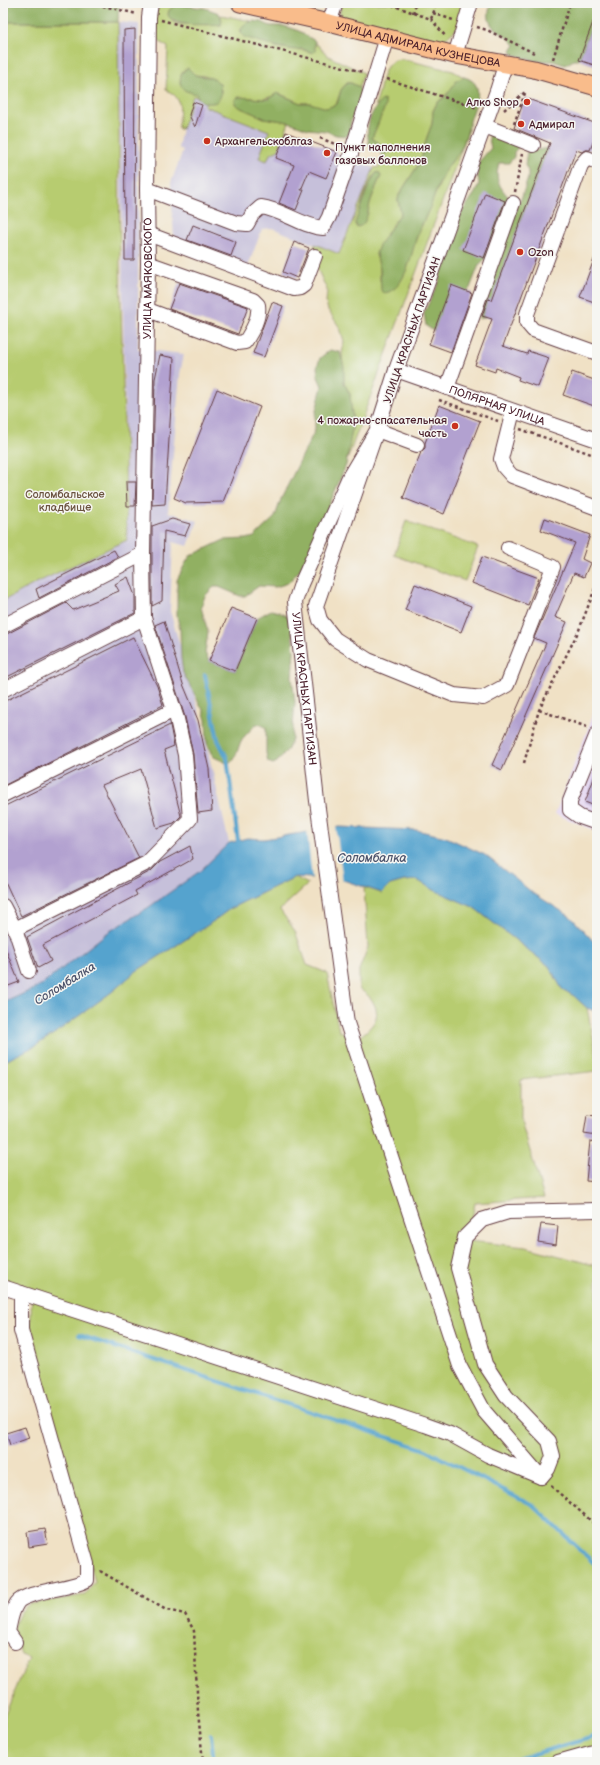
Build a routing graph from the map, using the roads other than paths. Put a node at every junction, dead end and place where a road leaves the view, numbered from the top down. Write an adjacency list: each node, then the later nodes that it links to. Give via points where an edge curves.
1 (151, 3): 13 (street, УЛИЦА МАЯКОВСКОГО)
2 (240, 3): 5 (main road, УЛИЦА АДМИРАЛА КУЗНЕЦОВА)
3 (336, 3): 5 (street)
4 (471, 3): 7 (street)
5 (329, 23): 6 (main road, УЛИЦА АДМИРАЛА КУЗНЕЦОВА)
6 (387, 37): 7 (main road, УЛИЦА АДМИРАЛА КУЗНЕЦОВА); 13 (street, via 350,157 323,228 261,207 247,224 236,223)
7 (455, 52): 8 (main road, УЛИЦА АДМИРАЛА КУЗНЕЦОВА)
8 (505, 65): 9 (main road, УЛИЦА АДМИРАЛА КУЗНЕЦОВА, via 534,69); 10 (street, УЛИЦА КРАСНЫХ ПАРТИЗАН)
9 (597, 87)
10 (485, 126): 11 (street); 20 (street, УЛИЦА КРАСНЫХ ПАРТИЗАН)
11 (529, 143)
12 (597, 162): 19 (street, via 587,158 581,166 527,314 527,323 533,330)
13 (147, 189): 15 (street, УЛИЦА МАЯКОВСКОГО)
14 (513, 203): 21 (street)
15 (148, 234): 16 (street, via 294,289 304,285); 17 (street, УЛИЦА МАЯКОВСКОГО)
16 (315, 256)
17 (148, 262): 18 (street, УЛИЦА МАЯКОВСКОГО); 18 (street, via 253,300 258,305 259,312 245,342 237,343)
18 (148, 310): 28 (street, УЛИЦА МАЯКОВСКОГО)
19 (597, 353)
20 (396, 370): 21 (street, ПОЛЯРНАЯ УЛИЦА); 23 (street, УЛИЦА КРАСНЫХ ПАРТИЗАН)
21 (447, 388): 22 (street, ПОЛЯРНАЯ УЛИЦА)
22 (513, 411): 24 (street, ПОЛЯРНАЯ УЛИЦА); 26 (street, via 501,459 504,467 512,476)
23 (377, 430): 25 (street); 27 (street, via 316,606 320,620 335,639 368,660 454,694 484,698 507,685 553,567); 42 (street, УЛИЦА КРАСНЫХ ПАРТИЗАН, via 349,477 295,602 317,801 346,1023 460,1366 484,1411)
24 (597, 440)
25 (417, 445)
26 (597, 508)
27 (508, 548)
28 (142, 554): 29 (street, УЛИЦА МАЯКОВСКОГО); 30 (street)
29 (144, 618): 31 (street); 32 (street, УЛИЦА МАЯКОВСКОГО)
30 (3, 626)
31 (3, 690)
32 (174, 710): 34 (street); 37 (street, УЛИЦА МАЯКОВСКОГО, via 185,755 190,819 147,863)
33 (593, 731): 35 (street, via 570,801 570,810)
34 (3, 795)
35 (597, 823)
36 (3, 906): 37 (street)
37 (15, 929): 38 (street)
38 (29, 971)
39 (597, 1210): 42 (street, via 508,1212 482,1220 466,1237 458,1268 485,1364 506,1396 549,1441 553,1456 548,1470)
40 (3, 1287): 41 (street)
41 (21, 1293): 42 (street, via 425,1425 450,1434 488,1455); 43 (street, via 21,1330 87,1564 87,1580 18,1601 12,1612 8,1632)
42 (541, 1477)
43 (15, 1642)
44 (597, 1751): 45 (street)
45 (558, 1762)

